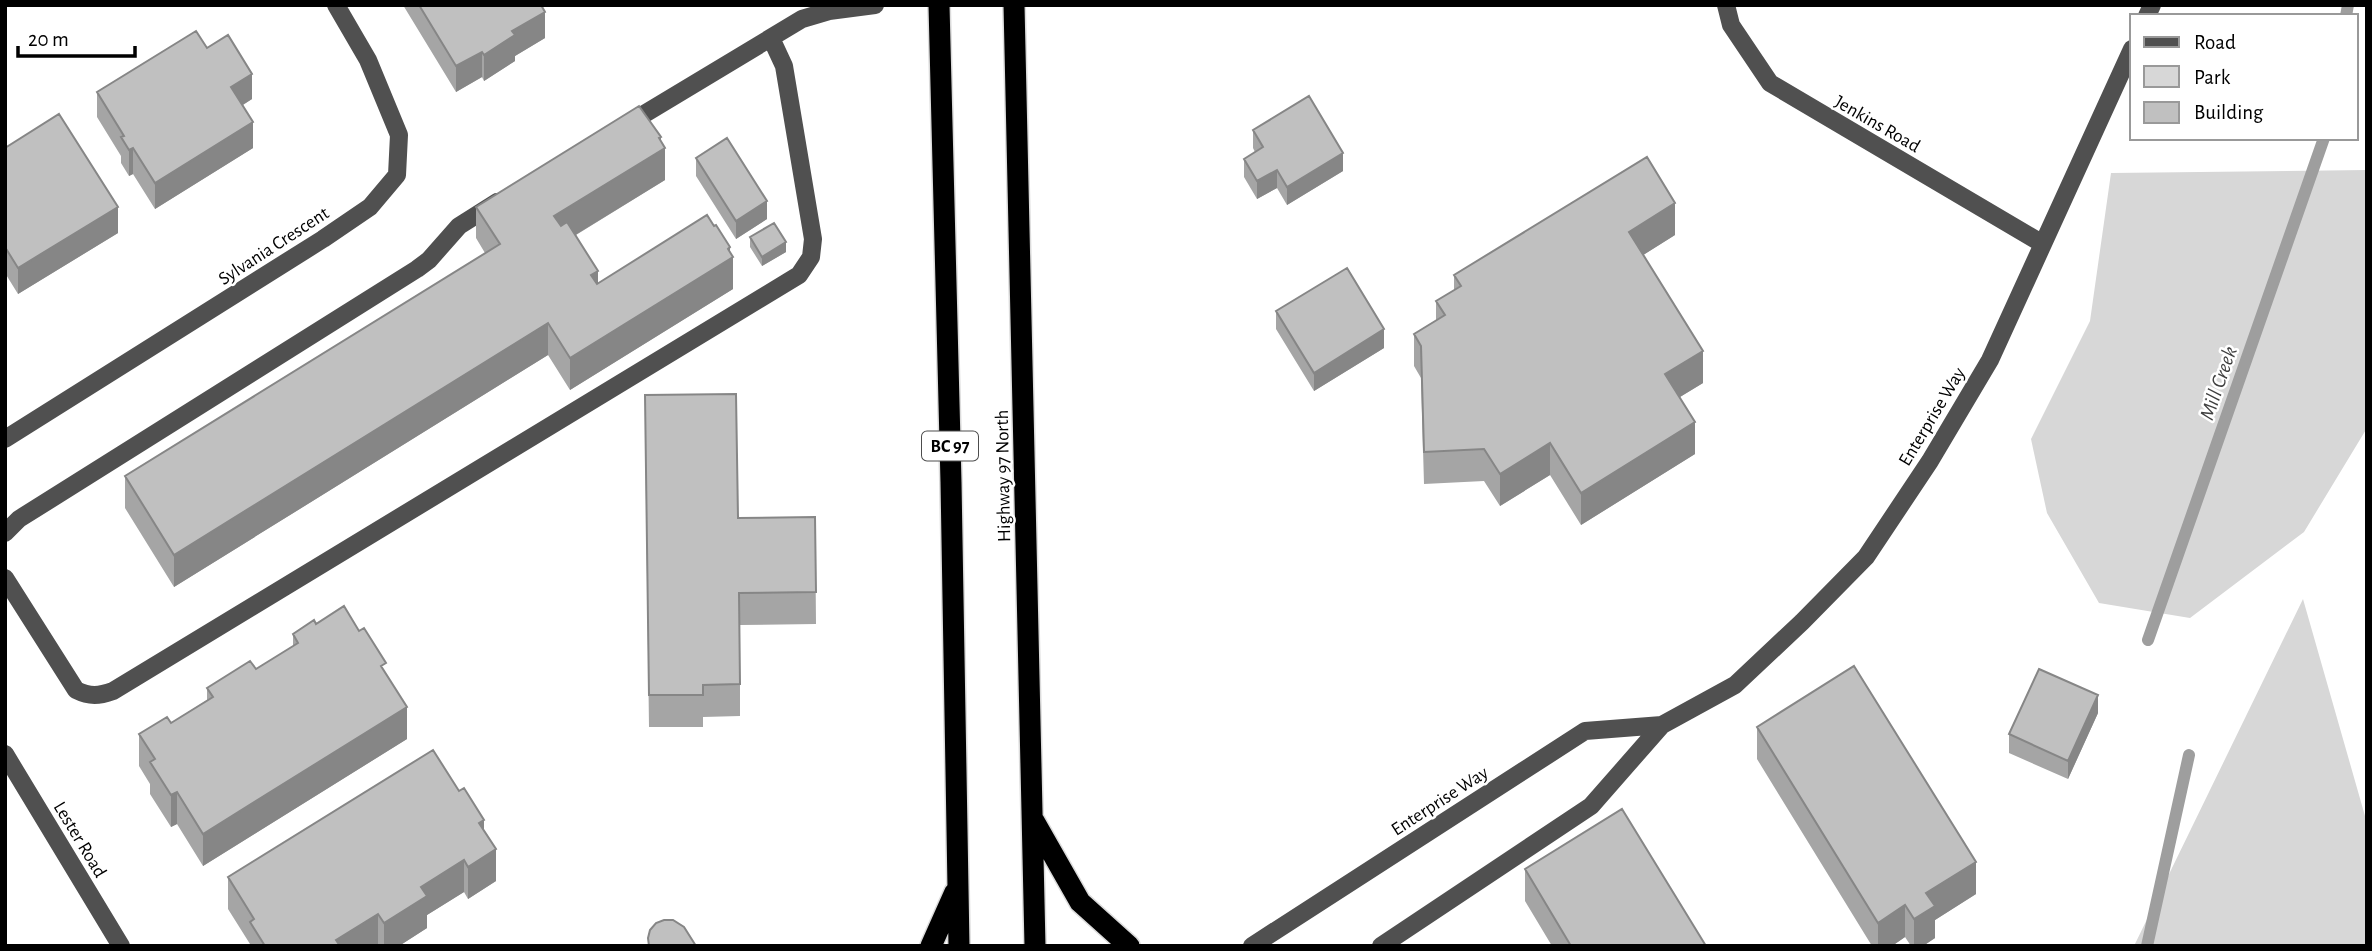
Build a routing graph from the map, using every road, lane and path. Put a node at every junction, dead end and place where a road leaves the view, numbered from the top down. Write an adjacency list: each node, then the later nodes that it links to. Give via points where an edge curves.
1 (336, 5): 11 (street, Sylvania Crescent, via 368,60 400,135 397,175 370,207 323,239)
2 (875, 5): 6 (street, via 815,14)
3 (939, 5): 17 (highway, BC 97)
4 (1014, 5): 16 (highway, Highway 97 North)
5 (1726, 5): 10 (street, Jenkins Road, via 1731,25 1770,83)
6 (771, 38): 8 (street); 13 (street, via 784,66 813,239 811,257 799,275 101,696 76,690)
7 (2130, 53): 10 (street, Enterprise Way)
8 (615, 131)
9 (507, 196): 12 (street, via 459,226 417,269 19,519)
10 (2043, 244): 14 (street, Enterprise Way, via 1990,360 1866,558 1735,685)
11 (5, 439)
12 (5, 533)
13 (5, 578)
14 (1662, 725): 23 (street, Enterprise Way, via 1585,730); 24 (street, Enterprise Way, via 1591,806)
15 (5, 754): 18 (street, Lester Road)
16 (1032, 818): 21 (highway, Highway 97 North); 22 (highway, via 1080,902)
17 (958, 887): 19 (highway); 20 (highway, BC 97)
18 (121, 946)
19 (931, 946)
20 (959, 946)
21 (1035, 946)
22 (1129, 946)
23 (1252, 946)
24 (1381, 946)

